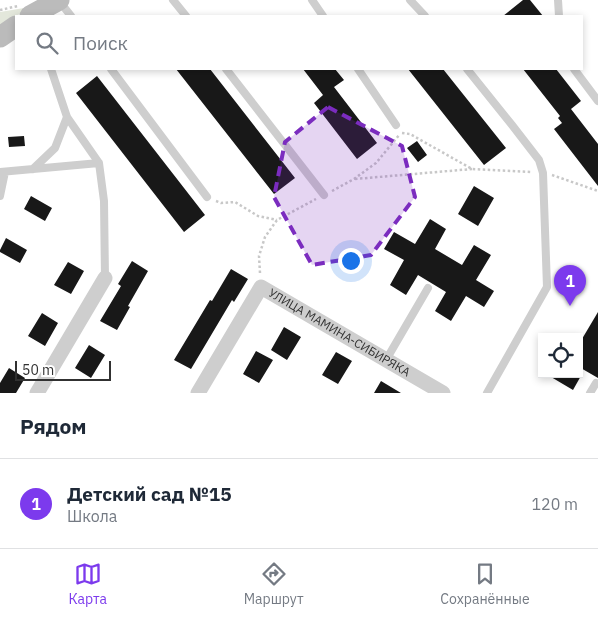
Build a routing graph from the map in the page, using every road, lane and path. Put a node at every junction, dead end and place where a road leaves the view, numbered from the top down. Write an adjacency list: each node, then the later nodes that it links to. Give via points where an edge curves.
1 (59, 0): 6 (main road); 7 (lane)
2 (173, 0): 8 (lane)
3 (312, 0): 9 (lane)
4 (410, 0): 10 (lane)
5 (558, 0): 11 (lane)
6 (36, 14)
7 (70, 15)
8 (185, 15)
9 (322, 15)
10 (424, 15)
11 (559, 15)
12 (15, 27): 13 (main road)
13 (0, 36)
14 (52, 70): 21 (lane)
15 (112, 70): 32 (lane)
16 (227, 70): 30 (lane)
17 (359, 70): 22 (lane)
18 (468, 70): 27 (lane, via 538,160)
19 (575, 70): 20 (lane)
20 (598, 101)
21 (67, 117): 23 (lane); 24 (lane, via 55,148)
22 (396, 126): 25 (path, via 401,133 410,134)
23 (99, 164): 24 (lane); 36 (lane, via 104,201)
24 (33, 169): 26 (lane)
25 (472, 169): 27 (path); 28 (path)
26 (2, 172): 31 (lane)
27 (543, 173): 29 (path); 44 (lane, via 547,287)
28 (354, 179)
29 (598, 191)
30 (324, 195)
31 (0, 196)
32 (207, 198)
33 (221, 203): 34 (path, via 236,202 258,216)
34 (278, 220)
35 (259, 256): 37 (path)
36 (105, 278): 41 (street)
37 (261, 287): 39 (street, УЛИЦА МАМИНА-СИБИРЯКА); 42 (street)
38 (428, 288): 39 (lane)
39 (386, 360): 43 (street, УЛИЦА МАМИНА-СИБИРЯКА)
40 (596, 383): 45 (lane)
41 (37, 393)
42 (198, 393)
43 (443, 393)
44 (487, 393)
45 (590, 393)

